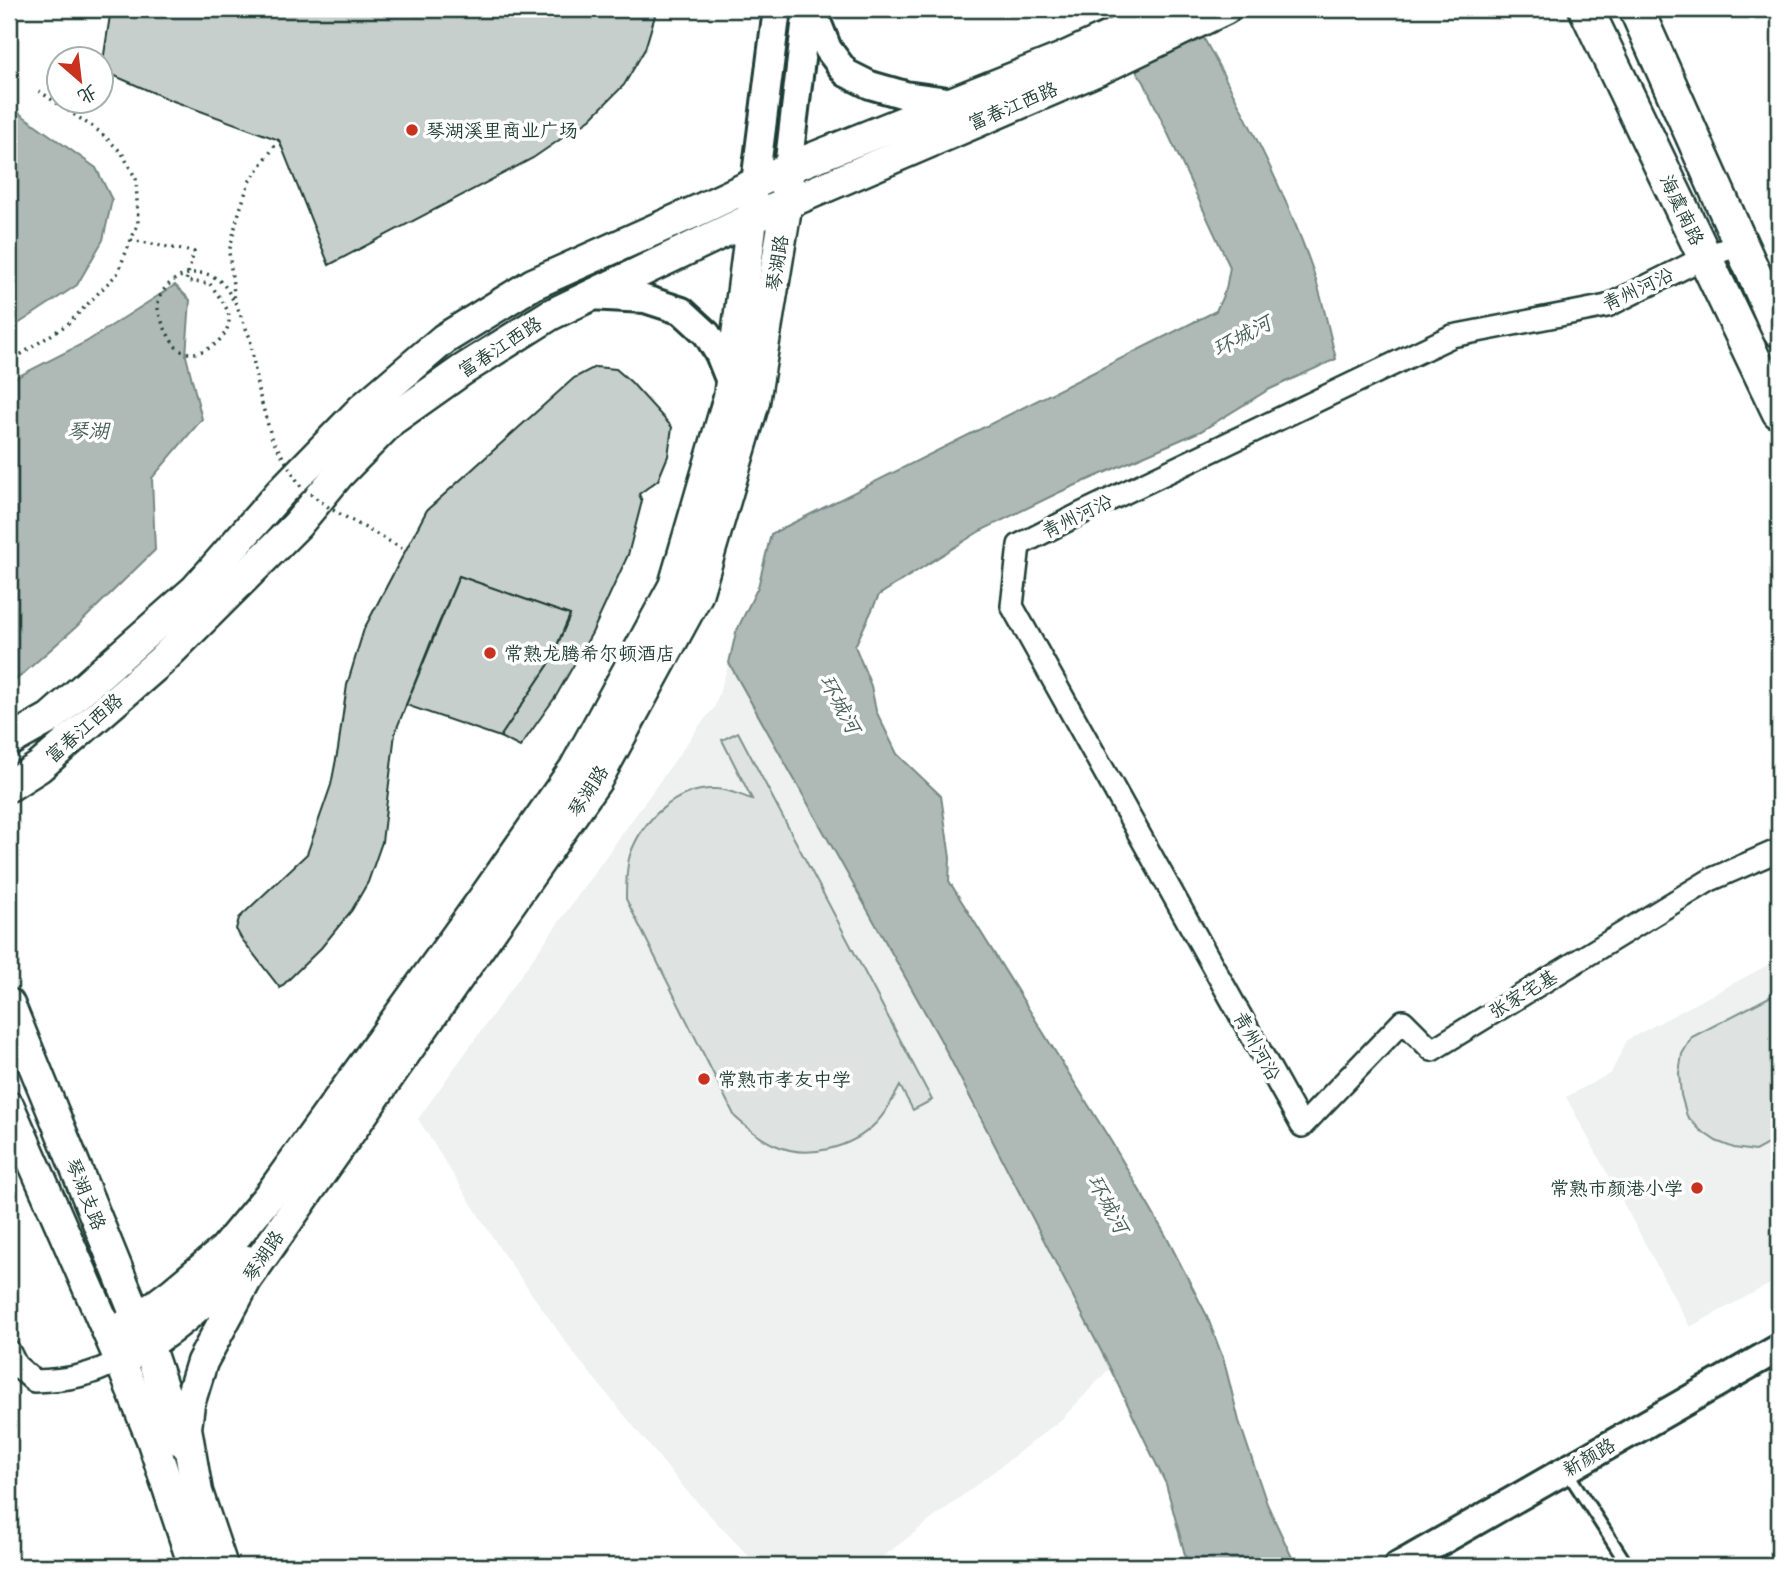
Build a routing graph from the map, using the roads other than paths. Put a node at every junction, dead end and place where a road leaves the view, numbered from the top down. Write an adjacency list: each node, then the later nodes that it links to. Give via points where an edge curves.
1 (777, 9): 9 (street, 琴湖路)
2 (810, 9): 7 (street, via 828,49 846,73 905,96); 8 (street, 琴湖路)
3 (1170, 9): 7 (main road, 富春江西路)
4 (1586, 9): 13 (main road, 海虞南路)
5 (1636, 9): 12 (main road, 海虞南路)
6 (1219, 12): 10 (main road, 富春江西路, via 1100,69)
7 (955, 102): 8 (main road, 富春江西路)
8 (788, 168): 9 (main road, 富春江西路); 10 (main road, 琴湖路)
9 (755, 183): 11 (main road, 琴湖路); 18 (main road, 富春江西路, via 533,284 444,339 362,409 196,589 50,718)
10 (787, 202): 11 (main road, 富春江西路); 24 (main road, 琴湖路, via 754,402 697,595 596,781)
11 (753, 218): 14 (main road, 富春江西路); 16 (main road, 琴湖路)
12 (1741, 244): 13 (street, 青州河沿); 15 (main road, 海虞南路)
13 (1705, 257): 17 (main road, 海虞南路); 23 (street, 青州河沿, via 1608,306 1452,336 1019,545 1012,606)
14 (589, 296): 16 (street, via 645,299 682,311 713,344); 19 (main road, 富春江西路, via 527,329 392,421 297,525 161,661 39,767)
15 (1779, 330)
16 (731, 384): 25 (main road, 琴湖路, via 674,586 575,768 272,1192 224,1250 174,1292)
17 (1779, 412)
18 (9, 741)
19 (9, 786)
20 (1779, 850): 23 (street, 张家宅基, via 1710,880 1432,1050 1403,1021)
21 (9, 1004): 25 (main road, 琴湖支路)
22 (9, 1108): 26 (main road, 琴湖支路)
23 (1302, 1126)
24 (307, 1192): 25 (main road, via 252,1256 202,1301); 31 (main road, 琴湖路, via 246,1279 202,1362 186,1428)
25 (143, 1332): 26 (main road); 29 (main road, 琴湖支路)
26 (115, 1347): 28 (street, via 101,1370 63,1380 34,1381 16,1365); 32 (main road, 琴湖支路, via 153,1442)
27 (1779, 1348): 30 (street, 新颜路)
28 (9, 1351)
29 (162, 1384): 31 (main road, 琴湖路)
30 (1566, 1470): 34 (street, 新颜路); 35 (lane)
31 (197, 1492): 33 (main road, 琴湖路)
32 (194, 1566)
33 (222, 1566)
34 (1398, 1566)
35 (1628, 1566)

